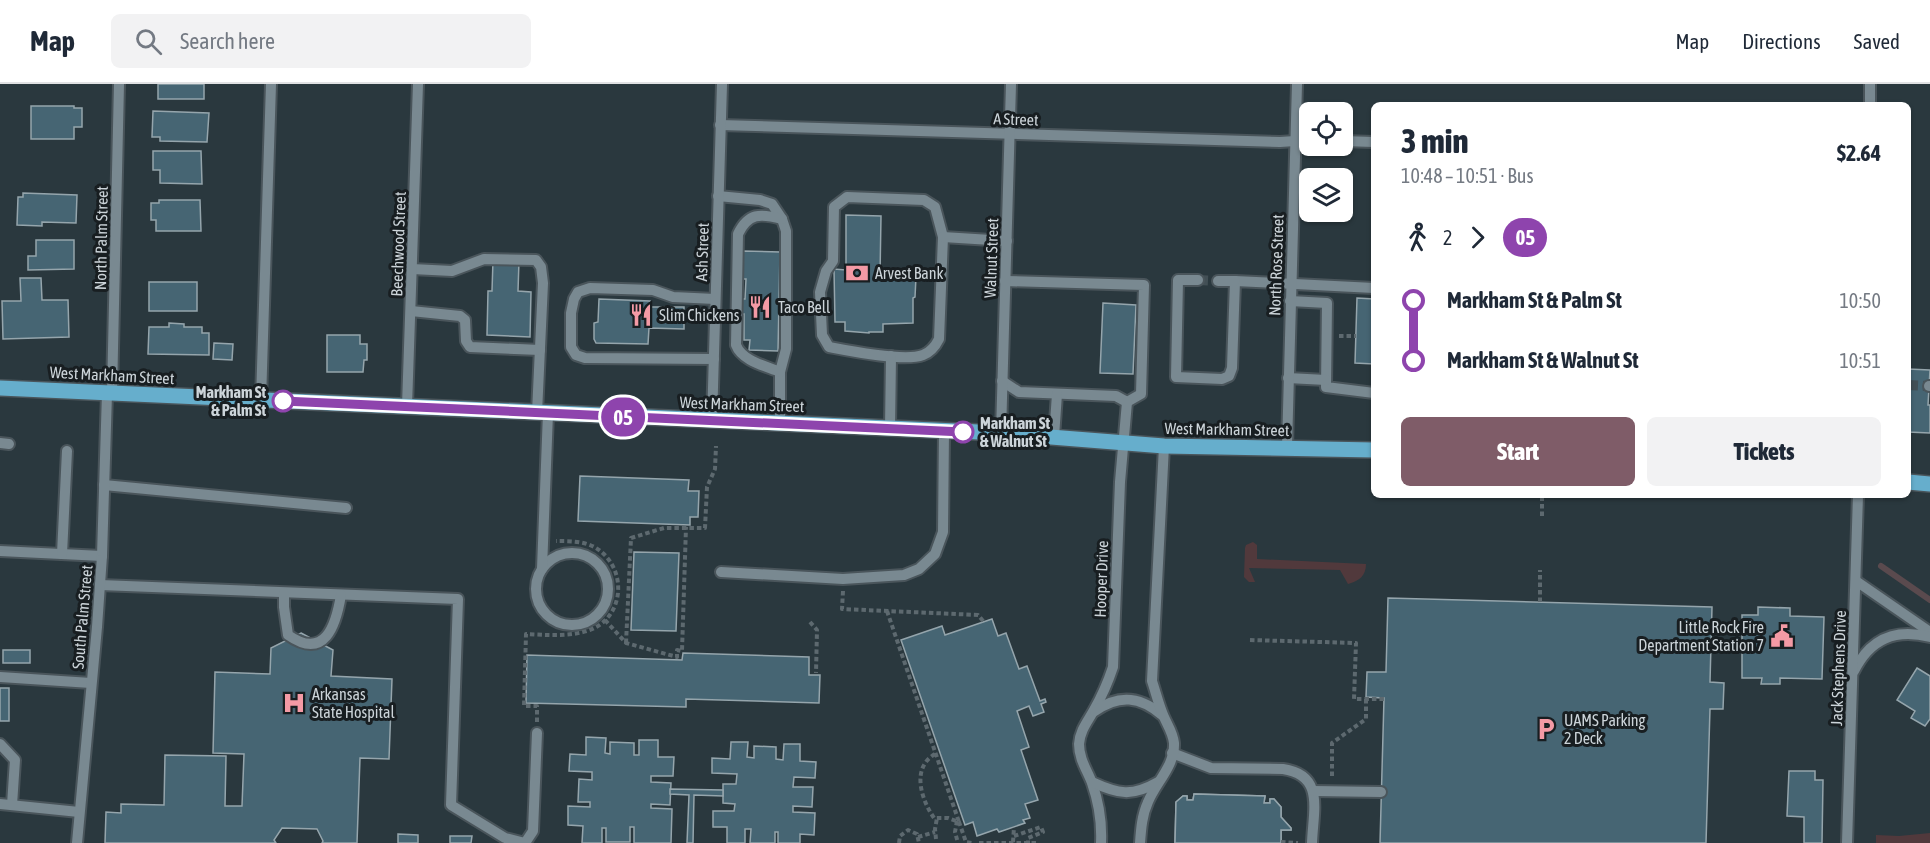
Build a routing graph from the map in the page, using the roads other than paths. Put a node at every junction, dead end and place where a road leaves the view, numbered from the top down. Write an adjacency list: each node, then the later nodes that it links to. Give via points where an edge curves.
1 (119, 84): 37 (street, North Palm Street)
2 (271, 84): 40 (street)
3 (418, 84): 19 (street, Beechwood Street)
4 (722, 84): 9 (street, Ash Street)
5 (1011, 84): 10 (street, Walnut Street)
6 (1297, 84): 11 (street, North Rose Street)
7 (1870, 84): 8 (street)
8 (1870, 102)
9 (720, 126): 10 (street, A Street); 15 (street, Ash Street)
10 (1010, 134): 11 (street, A Street); 18 (street, Walnut Street)
11 (1295, 140): 12 (street, A Street); 24 (street, North Rose Street)
12 (1299, 140)
13 (1353, 141): 14 (street)
14 (1371, 142)
15 (718, 196): 16 (street, via 772,204); 26 (street, Ash Street)
16 (782, 219): 32 (street, via 786,231 786,349); 32 (street, via 756,216 746,220 738,234 736,334 738,351)
17 (943, 237): 18 (street); 30 (street, via 939,339 933,350 921,356); 30 (street, via 934,207 924,200 854,196 834,207 833,261 820,292 822,335 829,347)
18 (1007, 241): 21 (street, Walnut Street)
19 (412, 269): 28 (street, Beechwood Street); 29 (street, via 452,271 484,259 536,260 543,283)
20 (1198, 280): 23 (street, via 1178,280 1176,377 1229,376)
21 (1005, 281): 35 (street, Walnut Street); 41 (street, via 1144,285 1141,394)
22 (1218, 281): 23 (street)
23 (1235, 281): 24 (street)
24 (1290, 283): 25 (street); 27 (street, North Rose Street)
25 (1371, 288)
26 (715, 299): 31 (street, Ash Street); 31 (street, via 673,297 653,290 590,288 578,292 571,313 571,348 585,358)
27 (1290, 301): 33 (street, North Rose Street); 34 (street, via 1327,303)
28 (411, 311): 29 (street, via 460,316 465,320 470,347); 42 (street, Beechwood Street)
29 (540, 350): 43 (street)
30 (891, 356): 46 (street)
31 (714, 359): 44 (street, Ash Street)
32 (780, 372): 45 (street)
33 (1288, 378): 34 (street); 52 (street, North Rose Street)
34 (1326, 380): 38 (street, via 1326,387)
35 (1002, 381): 39 (street, via 1019,392); 48 (street, Walnut Street)
36 (0, 388): 37 (main road, West Markham Street)
37 (110, 393): 40 (main road, West Markham Street); 57 (street, South Palm Street)
38 (1371, 393)
39 (1057, 394): 41 (street, via 1116,396); 49 (street)
40 (261, 400): 42 (main road, West Markham Street)
41 (1127, 402): 50 (street, Hooper Drive)
42 (407, 406): 43 (main road, West Markham Street)
43 (543, 413): 44 (main road, West Markham Street); 63 (street)
44 (712, 420): 45 (main road, West Markham Street)
45 (780, 423): 46 (main road, West Markham Street)
46 (890, 428): 47 (main road, West Markham Street)
47 (944, 431): 48 (main road, West Markham Street); 64 (street, via 943,532 926,565 912,573 843,579)
48 (1001, 433): 49 (main road, West Markham Street)
49 (1054, 437): 50 (main road, West Markham Street)
50 (1123, 443): 51 (main road, West Markham Street); 73 (street, Hooper Drive, via 1113,667)
51 (1164, 446): 52 (main road, West Markham Street); 74 (street, via 1152,681)
52 (1287, 447): 53 (main road, West Markham Street)
53 (1371, 450)
54 (67, 451): 61 (street)
55 (1911, 482): 56 (main road)
56 (1930, 484)
57 (104, 485): 59 (street); 62 (street, South Palm Street)
58 (1858, 498): 65 (street, Jack Stephens Drive)
59 (346, 507)
60 (0, 551): 61 (street)
61 (62, 554): 62 (street)
62 (102, 556): 66 (street, South Palm Street)
63 (542, 569): 63 (street, via 537,579 538,601 552,619 562,624 584,623 603,609 608,585 597,563 587,556 562,555)
64 (721, 572)
65 (1856, 581): 69 (street); 70 (street, Jack Stephens Drive)
66 (100, 585): 67 (street); 72 (street, South Palm Street)
67 (284, 592): 68 (street); 68 (street, via 288,635 298,642 313,643 326,639 332,630)
68 (341, 595): 75 (street, via 458,599 451,806 505,838 525,843 533,831)
69 (1930, 634): 70 (street, via 1888,636 1866,651)
70 (1852, 674): 89 (street, Jack Stephens Drive)
71 (0, 677): 72 (street)
72 (92, 683): 84 (street, South Palm Street)
73 (1093, 713): 74 (street, via 1124,699 1141,701); 78 (street, Hooper Drive, via 1086,721 1079,745)
74 (1164, 717): 77 (street, via 1174,744)
75 (537, 733)
76 (0, 744): 83 (street, via 15,760)
77 (1172, 753): 79 (street, via 1169,768); 80 (street, via 1211,768 1294,770 1309,781)
78 (1092, 782): 79 (street, via 1125,794); 86 (street, Hooper Drive, via 1102,822)
79 (1158, 782): 87 (street, via 1141,824)
80 (1314, 791): 81 (street); 88 (street)
81 (1381, 792)
82 (0, 804): 83 (street)
83 (12, 805): 84 (street)
84 (79, 812): 85 (street, South Palm Street)
85 (77, 843)
86 (1101, 843)
87 (1140, 843)
88 (1312, 843)
89 (1847, 843)

